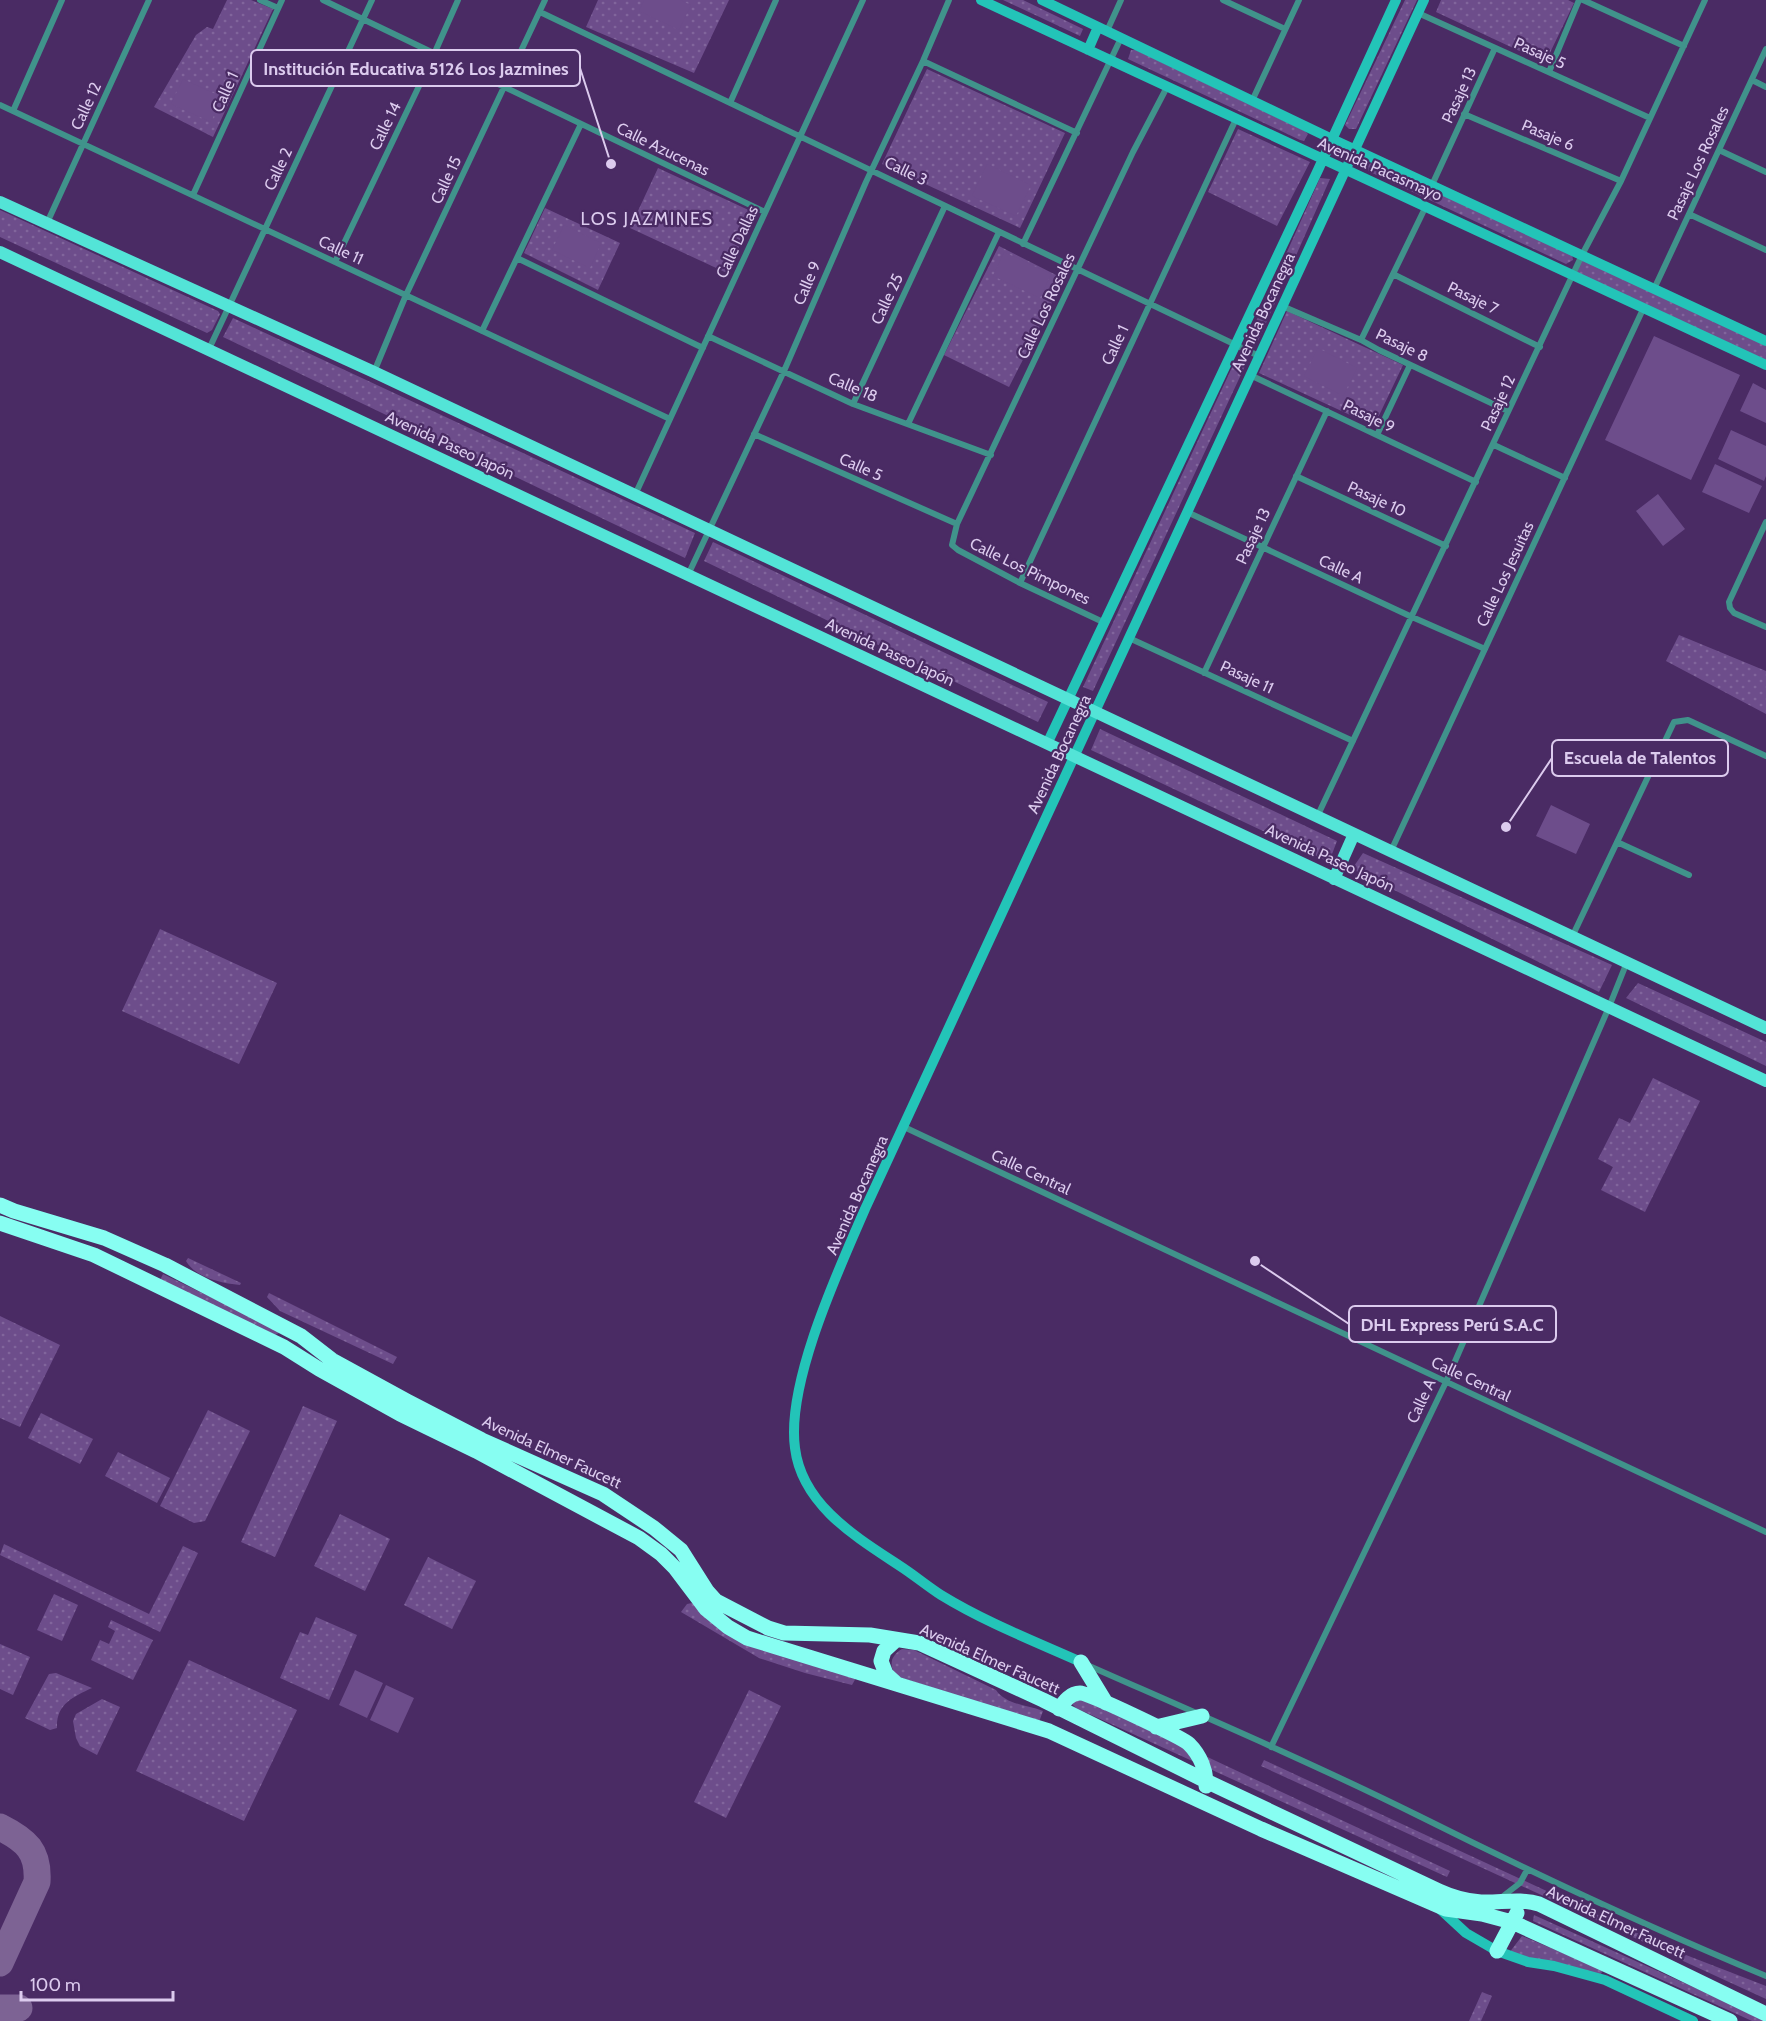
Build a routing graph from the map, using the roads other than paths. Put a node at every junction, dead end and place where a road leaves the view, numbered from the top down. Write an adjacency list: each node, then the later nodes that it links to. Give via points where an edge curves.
1 (62, 0): 43 (street)
2 (149, 0): 51 (street, Calle 12)
3 (260, 0): 21 (street)
4 (282, 0): 21 (street, Calle 1)
5 (323, 0): 24 (street, Calle Azucenas)
6 (372, 0): 24 (street, Calle 2)
7 (458, 0): 32 (street, Calle 14)
8 (545, 0): 22 (street, Calle 15)
9 (776, 0): 41 (street)
10 (863, 0): 49 (street, Calle Dallas)
11 (949, 0): 34 (street, Calle 9)
12 (981, 0): 31 (main road, Avenida Pacasmayo)
13 (1042, 0): 25 (main road, Avenida Pacasmayo)
14 (1121, 0): 25 (street)
15 (1223, 0): 26 (street)
16 (1299, 0): 26 (street)
17 (1424, 0): 23 (main road, Avenida Bocanegra)
18 (1581, 0): 28 (street); 35 (street)
19 (1705, 0): 28 (street, Pasaje 12)
20 (1394, 1): 50 (main road, Avenida Bocanegra)
21 (278, 8): 60 (street, Calle 1)
22 (540, 12): 37 (street, Calle 15); 41 (street, Calle 3)
23 (1418, 13): 29 (street, Pasaje 5); 52 (main road, Avenida Bocanegra)
24 (363, 19): 32 (street, Calle Azucenas); 67 (street, Calle 2)
25 (1102, 29): 27 (main road, Avenida Pacasmayo); 31 (main road)
26 (1285, 29): 40 (street)
27 (1121, 38): 33 (street); 40 (main road, Avenida Pacasmayo)
28 (1684, 46): 45 (street, Pasaje 12)
29 (1495, 48): 35 (street, Pasaje 5); 44 (street, Pasaje 13)
30 (1766, 49): 36 (street, Pasaje Los Rosales)
31 (1088, 50): 33 (main road, Avenida Pacasmayo)
32 (435, 54): 37 (street, Calle Azucenas); 74 (street, Calle 14)
33 (1111, 60): 38 (main road, Avenida Pacasmayo); 48 (street)
34 (923, 61): 48 (street); 55 (street, Calle 9)
35 (1549, 72): 45 (street, Pasaje 5)
36 (1752, 80): 39 (street); 53 (street, Pasaje Los Rosales)
37 (504, 87): 47 (street, Calle Azucenas); 79 (street, Calle 15)
38 (1167, 87): 46 (main road, Avenida Pacasmayo); 75 (street, Calle Los Rosales)
39 (1766, 87)
40 (1252, 101): 50 (main road, Avenida Pacasmayo)
41 (730, 103): 49 (street, Calle 3)
42 (0, 105): 43 (street, Calle 11)
43 (13, 111): 51 (street, Calle 11)
44 (1464, 114): 58 (street, Pasaje 6); 59 (street, Pasaje 13)
45 (1650, 118): 58 (street, Pasaje 12)
46 (1236, 119): 54 (main road, Avenida Pacasmayo); 80 (street, Calle 1)
47 (581, 124): 64 (street, Calle Azucenas); 73 (street)
48 (1077, 134): 69 (street)
49 (800, 137): 55 (street, Calle 3); 64 (street, Calle Dallas)
50 (1332, 139): 52 (main road, Avenida Pacasmayo); 54 (main road, Avenida Bocanegra)
51 (83, 144): 60 (street, Calle 11); 66 (street, Calle 12)
52 (1354, 149): 56 (main road, Avenida Bocanegra); 59 (main road, Avenida Pacasmayo)
53 (1719, 150): 57 (street); 65 (street, Pasaje Los Rosales)
54 (1323, 160): 56 (main road, Avenida Pacasmayo); 90 (main road, Avenida Bocanegra)
55 (872, 170): 62 (street, Calle 3); 97 (street, Calle 9)
56 (1345, 170): 63 (main road, Avenida Pacasmayo); 82 (main road, Avenida Bocanegra)
57 (1766, 172)
58 (1621, 181): 72 (street, Pasaje 12)
59 (1432, 185): 72 (main road, Avenida Pacasmayo)
60 (193, 195): 67 (street, Calle 11)
61 (0, 202): 66 (main road, Avenida Paseo Japón)
62 (945, 206): 68 (street, Calle 3); 100 (street, Calle 25)
63 (1426, 206): 76 (street); 77 (main road, Avenida Pacasmayo)
64 (765, 213): 86 (street, Calle Dallas)
65 (1689, 214): 70 (street); 78 (street, Pasaje Los Rosales)
66 (47, 223): 81 (main road, Avenida Paseo Japón)
67 (265, 229): 74 (street, Calle 11); 81 (street, Calle 2)
68 (999, 232): 69 (street, Calle 3); 104 (street)
69 (1023, 244): 75 (street, Calle 3)
70 (1766, 250)
71 (0, 252): 93 (main road, Avenida Paseo Japón)
72 (1582, 255): 77 (street, Pasaje 12); 78 (main road, Avenida Pacasmayo)
73 (517, 258): 85 (street); 92 (street)
74 (335, 262): 79 (street, Calle 11)
75 (1077, 269): 80 (street, Calle 3); 108 (street, Calle Los Rosales)
76 (1393, 274): 88 (street); 91 (street, Pasaje 7)
77 (1573, 275): 83 (main road, Avenida Pacasmayo); 91 (street, Pasaje 12)
78 (1654, 288): 84 (main road, Avenida Pacasmayo)
79 (406, 295): 85 (street, Calle 11); 98 (street, Calle 15)
80 (1149, 304): 90 (street, Calle 3); 121 (street, Calle 1)
81 (229, 306): 93 (street, Calle 2); 98 (main road, Avenida Paseo Japón)
82 (1282, 306): 88 (street, Pasaje 8); 94 (main road, Avenida Bocanegra)
83 (1644, 307): 89 (main road, Avenida Pacasmayo); 110 (street, Calle Los Jesuitas)
84 (1730, 324): 87 (main road, Avenida Pacasmayo); 89 (main road)
85 (482, 331): 103 (street, Calle 11)
86 (708, 336): 92 (street, Calle Dallas); 97 (street, Calle 18)
87 (1765, 339)
88 (1361, 340): 95 (street, Pasaje 8)
89 (1721, 344): 96 (main road, Avenida Pacasmayo)
90 (1235, 345): 94 (street, Calle 3); 123 (main road, Avenida Bocanegra)
91 (1540, 347): 102 (street, Pasaje 12)
92 (703, 348): 103 (street, Calle Dallas)
93 (209, 349): 120 (main road, Avenida Paseo Japón)
94 (1259, 356): 99 (main road, Avenida Bocanegra)
95 (1410, 364): 102 (street, Pasaje 8); 106 (street)
96 (1766, 365)
97 (784, 371): 100 (street, Calle 18); 105 (street, Calle 9)
98 (374, 372): 112 (main road, Avenida Paseo Japón)
99 (1250, 375): 101 (street, Pasaje 9); 113 (main road, Avenida Bocanegra)
100 (853, 404): 104 (street, Calle 18)
101 (1327, 411): 106 (street, Pasaje 9); 109 (street, Pasaje 13)
102 (1508, 411): 107 (street, Pasaje 12)
103 (670, 419): 112 (street, Calle Dallas)
104 (908, 424): 108 (street, Calle 18)
105 (754, 434): 115 (street, Calle 5); 116 (street, Calle 9)
106 (1377, 435): 111 (street, Pasaje 9)
107 (1494, 445): 110 (street); 111 (street, Pasaje 12)
108 (991, 455): 115 (street, Calle Los Rosales)
109 (1296, 476): 118 (street, Pasaje 10); 119 (street, Pasaje 13)
110 (1565, 478): 126 (street, Calle Los Jesuitas)
111 (1476, 482): 118 (street, Pasaje 12)
112 (634, 495): 116 (main road, Avenida Paseo Japón)
113 (1187, 512): 119 (street, Calle A); 125 (main road, Avenida Bocanegra)
114 (1766, 522): 124 (street, via 1729,602 1734,613)
115 (957, 525): 117 (street, Calle Los Rosales)
116 (708, 530): 120 (street, Calle 9); 128 (main road, Avenida Paseo Japón)
117 (953, 538): 121 (street, Calle Los Pimpones, via 952,545 958,550)
118 (1446, 546): 122 (street, Pasaje 12)
119 (1263, 548): 122 (street, Calle A); 127 (street, Pasaje 13)
120 (688, 575): 131 (main road, Avenida Paseo Japón)
121 (1020, 583): 123 (street, Calle Los Pimpones)
122 (1412, 617): 126 (street, Calle A); 130 (street, Pasaje 12)
123 (1103, 622): 128 (main road, Avenida Bocanegra)
124 (1766, 627)
125 (1129, 638): 127 (street, Pasaje 11); 129 (main road, Avenida Bocanegra)
126 (1485, 649): 137 (street, Calle Los Jesuitas)
127 (1204, 673): 130 (street, Pasaje 11)
128 (1067, 699): 129 (main road, Avenida Paseo Japón); 131 (main road, Avenida Bocanegra)
129 (1095, 713): 133 (main road, Avenida Bocanegra); 134 (main road, Avenida Paseo Japón)
130 (1353, 741): 134 (street, Pasaje 12)
131 (1047, 744): 133 (main road, Avenida Paseo Japón)
132 (1766, 756): 136 (street, via 1688,720 1674,722)
133 (1074, 757): 139 (main road, Avenida Paseo Japón); 145 (main road, Avenida Bocanegra)
134 (1317, 817): 135 (main road, Avenida Paseo Japón)
135 (1354, 834): 137 (main road, Avenida Paseo Japón); 139 (main road)
136 (1617, 842): 138 (street); 140 (street)
137 (1391, 852): 140 (main road, Avenida Paseo Japón)
138 (1689, 875)
139 (1334, 879): 142 (main road, Avenida Paseo Japón)
140 (1572, 937): 141 (main road, Avenida Paseo Japón)
141 (1627, 962): 142 (street, Calle A); 143 (main road, Avenida Paseo Japón)
142 (1610, 1008): 144 (main road, Avenida Paseo Japón); 148 (street, Calle A)
143 (1766, 1028)
144 (1766, 1081)
145 (904, 1128): 148 (street, Calle Central); 149 (main road, Avenida Bocanegra, via 826,1304 796,1405 794,1445 798,1464 822,1506)
146 (0, 1205): 151 (highway, Avenida Elmer Faucett, via 104,1238 165,1265 292,1331 332,1360 407,1401 482,1440 603,1494 681,1550 716,1601 768,1629)
147 (0, 1223): 153 (highway, Avenida Elmer Faucett, via 94,1255 284,1347 400,1414 639,1538 662,1554 706,1609 747,1638)
148 (1446, 1382): 150 (street, Calle Central); 158 (street, Calle A)
149 (840, 1524): 152 (main road, Avenida Elmer Faucett, via 942,1595)
150 (1766, 1532)
151 (896, 1640): 153 (highway, via 880,1661); 155 (highway, Avenida Elmer Faucett, via 919,1643)
152 (1081, 1662): 154 (highway); 156 (street, Avenida Elmer Faucett)
153 (898, 1685): 160 (highway, Avenida Elmer Faucett, via 1049,1731)
154 (1106, 1703): 155 (highway, via 1081,1693 1071,1695); 157 (highway)
155 (1059, 1709): 159 (highway, Avenida Elmer Faucett)
156 (1202, 1716): 157 (highway); 158 (street, Avenida Elmer Faucett)
157 (1156, 1727): 159 (highway, via 1188,1742 1200,1757)
158 (1271, 1747): 163 (street, Avenida Elmer Faucett)
159 (1206, 1781): 160 (highway); 161 (highway, Avenida Elmer Faucett)
160 (1204, 1801): 162 (highway, Avenida Elmer Faucett)
161 (1325, 1836): 162 (highway); 164 (highway, Avenida Elmer Faucett)
162 (1316, 1852): 164 (highway, Avenida Elmer Faucett)
163 (1527, 1869): 165 (street, via 1520,1884); 169 (street, Avenida Elmer Faucett)
164 (1436, 1897): 165 (highway, Avenida Elmer Faucett); 167 (highway, Avenida Elmer Faucett, via 1446,1909); 168 (main road, Avenida Elmer Faucett, via 1467,1933)
165 (1497, 1902): 166 (highway, Avenida Elmer Faucett)
166 (1534, 1902): 167 (highway, via 1517,1912); 170 (highway, Avenida Elmer Faucett)
167 (1512, 1922): 168 (highway); 172 (highway, Avenida Elmer Faucett)
168 (1497, 1951): 171 (main road, Avenida Elmer Faucett, via 1605,1980)
169 (1766, 1976)
170 (1766, 2014)
171 (1693, 2021)
172 (1730, 2021)

